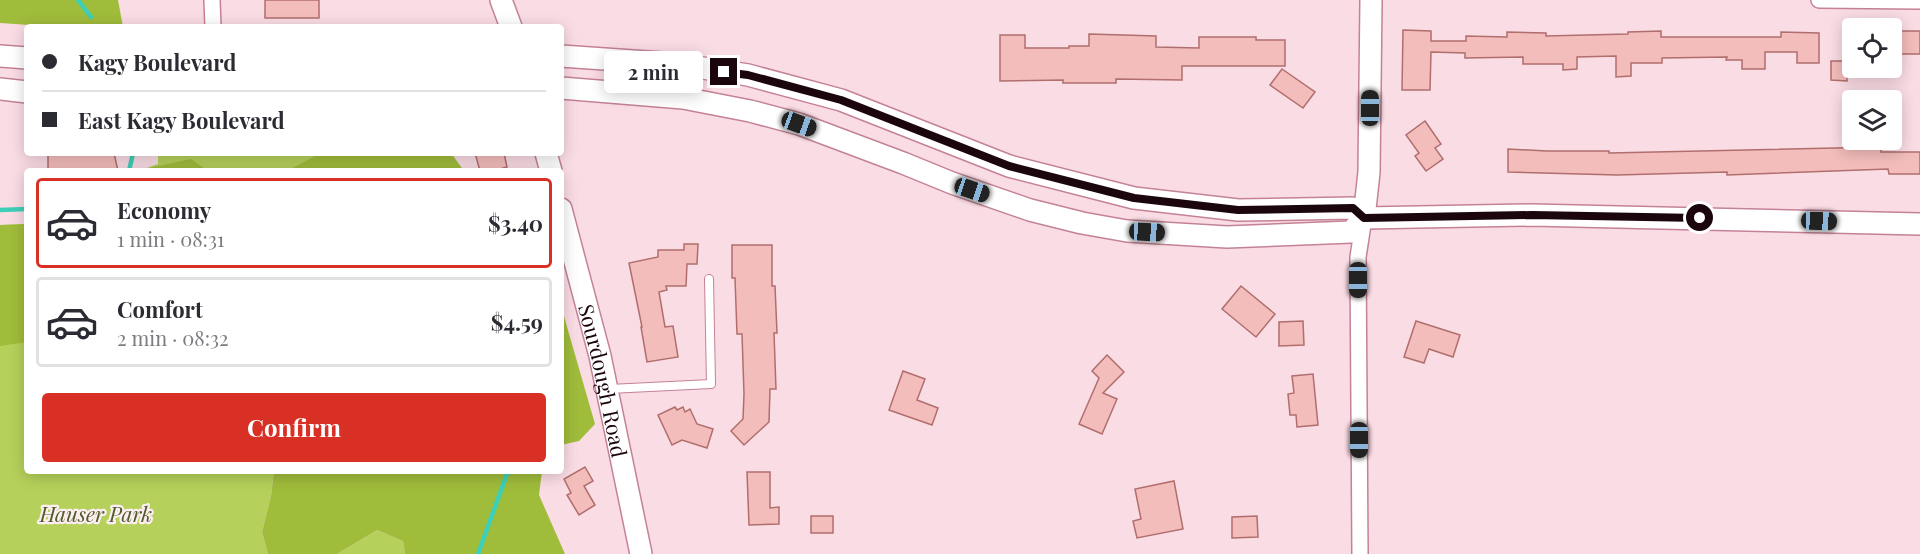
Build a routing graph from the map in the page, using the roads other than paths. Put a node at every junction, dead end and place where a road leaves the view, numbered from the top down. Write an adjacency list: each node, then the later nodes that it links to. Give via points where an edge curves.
1 (212, 0): 6 (street)
2 (501, 0): 7 (main road)
3 (1371, 0): 14 (main road, via 1369,172)
4 (1819, 0): 5 (street)
5 (1920, 2)
6 (213, 24)
7 (510, 24)
8 (0, 56): 10 (main road)
9 (564, 56): 14 (main road, via 677,64 748,75 841,100 1009,166 1134,198 1238,210 1353,208)
10 (24, 58)
11 (564, 88): 14 (main road, via 683,98 750,111 799,124 1030,210 1127,231 1227,237 1324,234 1351,232)
12 (0, 90): 13 (main road)
13 (24, 92)
14 (1364, 218): 16 (main road, via 1532,215); 20 (street, via 1358,257)
15 (564, 221): 18 (main road, Sourdough Road)
16 (1920, 224)
17 (709, 279): 18 (lane, via 711,384)
18 (608, 390): 19 (main road, Sourdough Road)
19 (641, 554)
20 (1360, 554)

